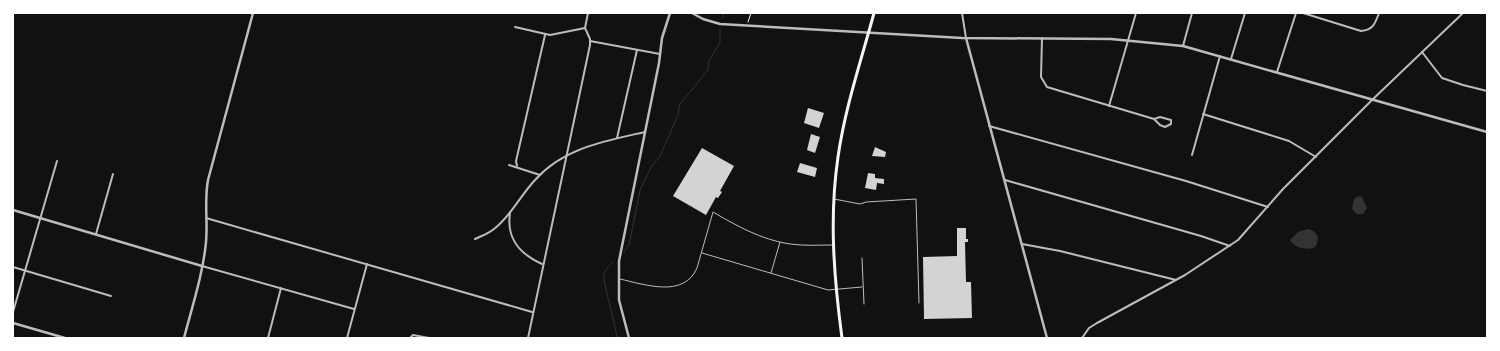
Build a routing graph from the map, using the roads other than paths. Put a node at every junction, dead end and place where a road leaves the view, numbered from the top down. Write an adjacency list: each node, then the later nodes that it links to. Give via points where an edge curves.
1 (253, 13): 51 (street, via 208,180)
2 (588, 13): 15 (street)
3 (670, 13): 25 (street)
4 (692, 13): 16 (street, via 715,23)
5 (874, 13): 16 (main road)
6 (962, 13): 18 (street)
7 (1136, 13): 20 (street)
8 (1192, 13): 22 (street)
9 (1245, 13): 27 (street)
10 (1296, 13): 28 (street)
11 (1303, 13): 12 (street, via 1361,31 1373,26)
12 (1379, 13)
13 (1463, 13): 24 (street)
14 (515, 27): 17 (street)
15 (585, 28): 17 (street); 21 (street)
16 (869, 32): 18 (street); 47 (main road, via 846,115 838,156)
17 (545, 35): 43 (street, via 516,161)
18 (966, 38): 19 (street); 34 (street)
19 (1042, 38): 20 (street); 31 (street, via 1040,74 1045,86)
20 (1127, 40): 22 (street); 31 (street)
21 (590, 41): 23 (street); 39 (street)
22 (1183, 46): 26 (street)
23 (637, 50): 25 (street); 37 (street)
24 (1422, 52): 29 (street, via 1442,78); 30 (street)
25 (660, 54): 35 (street)
26 (1220, 56): 27 (street); 32 (street)
27 (1231, 59): 28 (street)
28 (1277, 72): 30 (street)
29 (1487, 92)
30 (1372, 100): 36 (street); 40 (street)
31 (1109, 106): 33 (street)
32 (1203, 114): 38 (street); 40 (street, via 1289,141)
33 (1154, 119): 33 (street, via 1165,118 1171,120 1172,124 1165,127)
34 (989, 126): 46 (street); 48 (street, via 1193,183)
35 (645, 132): 37 (street); 67 (street, via 619,261)
36 (1487, 132)
37 (617, 138): 39 (street, via 571,152)
38 (1192, 155)
39 (566, 156): 45 (street); 62 (street)
40 (1316, 157): 48 (street)
41 (57, 161): 52 (street)
42 (509, 165): 43 (street)
43 (517, 166): 45 (street)
44 (113, 174): 53 (street)
45 (540, 175): 50 (street)
46 (1005, 180): 56 (street); 58 (street)
47 (834, 199): 57 (main road); 73 (lane, via 860,204 916,199)
48 (1268, 207): 58 (street)
49 (13, 210): 52 (street)
50 (511, 212): 54 (street, via 492,231); 62 (street, via 510,230 514,242 522,253)
51 (205, 217): 61 (street); 63 (street, via 206,240)
52 (40, 218): 53 (street); 65 (street)
53 (96, 234): 63 (street)
54 (475, 239)
55 (780, 242): 57 (lane); 59 (lane, via 744,230 713,212); 66 (lane)
56 (1022, 244): 68 (street); 88 (street)
57 (833, 245): 71 (main road)
58 (1230, 246): 68 (street)
59 (702, 253): 66 (lane); 67 (lane, via 693,277 675,287 658,287)
60 (862, 258): 69 (lane)
61 (367, 264): 75 (street); 77 (street)
62 (542, 264): 77 (street)
63 (202, 266): 70 (street); 81 (street)
64 (13, 267): 65 (street)
65 (25, 271): 72 (street); 76 (street)
66 (771, 274): 71 (lane)
67 (618, 278): 86 (street, via 621,310)
68 (1176, 280): 89 (street, via 1097,323)
69 (862, 287): 71 (lane); 74 (lane)
70 (281, 288): 75 (street); 82 (street)
71 (836, 290): 87 (main road)
72 (111, 296)
73 (919, 303)
74 (864, 304)
75 (354, 309): 83 (street)
76 (13, 312)
77 (532, 312): 85 (street)
78 (13, 323): 80 (street)
79 (410, 337): 84 (street, via 416,335)
80 (65, 338)
81 (184, 338)
82 (268, 338)
83 (347, 338)
84 (429, 338)
85 (528, 338)
86 (629, 338)
87 (842, 338)
88 (1047, 338)
89 (1082, 338)

